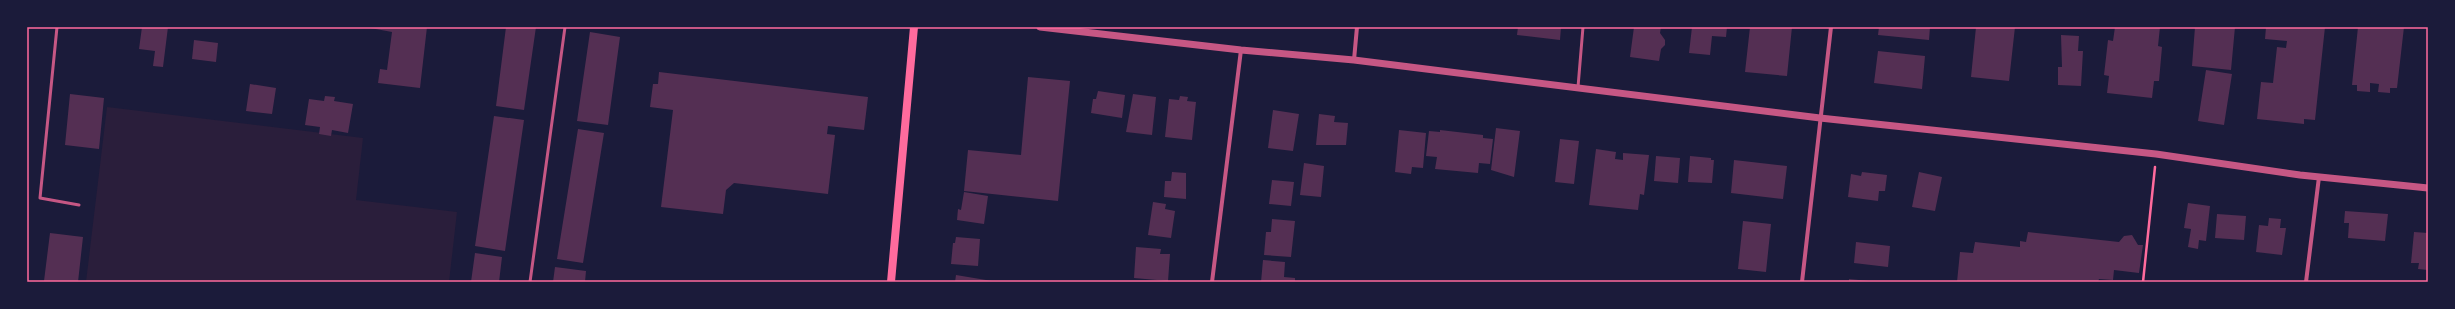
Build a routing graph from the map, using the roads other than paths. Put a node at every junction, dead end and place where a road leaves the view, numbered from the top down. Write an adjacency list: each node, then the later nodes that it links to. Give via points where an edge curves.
1 (57, 27): 14 (lane, via 40,198)
2 (565, 27): 15 (lane)
3 (914, 27): 16 (main road)
4 (1040, 27): 8 (street)
5 (1358, 27): 9 (street)
6 (1583, 27): 10 (lane)
7 (1831, 27): 11 (street)
8 (1241, 50): 9 (street); 17 (street)
9 (1354, 60): 10 (street)
10 (1578, 89): 11 (street)
11 (1820, 118): 12 (street, via 2156,154); 18 (street)
12 (2319, 177): 13 (street); 19 (street)
13 (2428, 188)
14 (79, 205)
15 (530, 282)
16 (891, 282)
17 (1212, 282)
18 (1802, 282)
19 (2306, 282)

